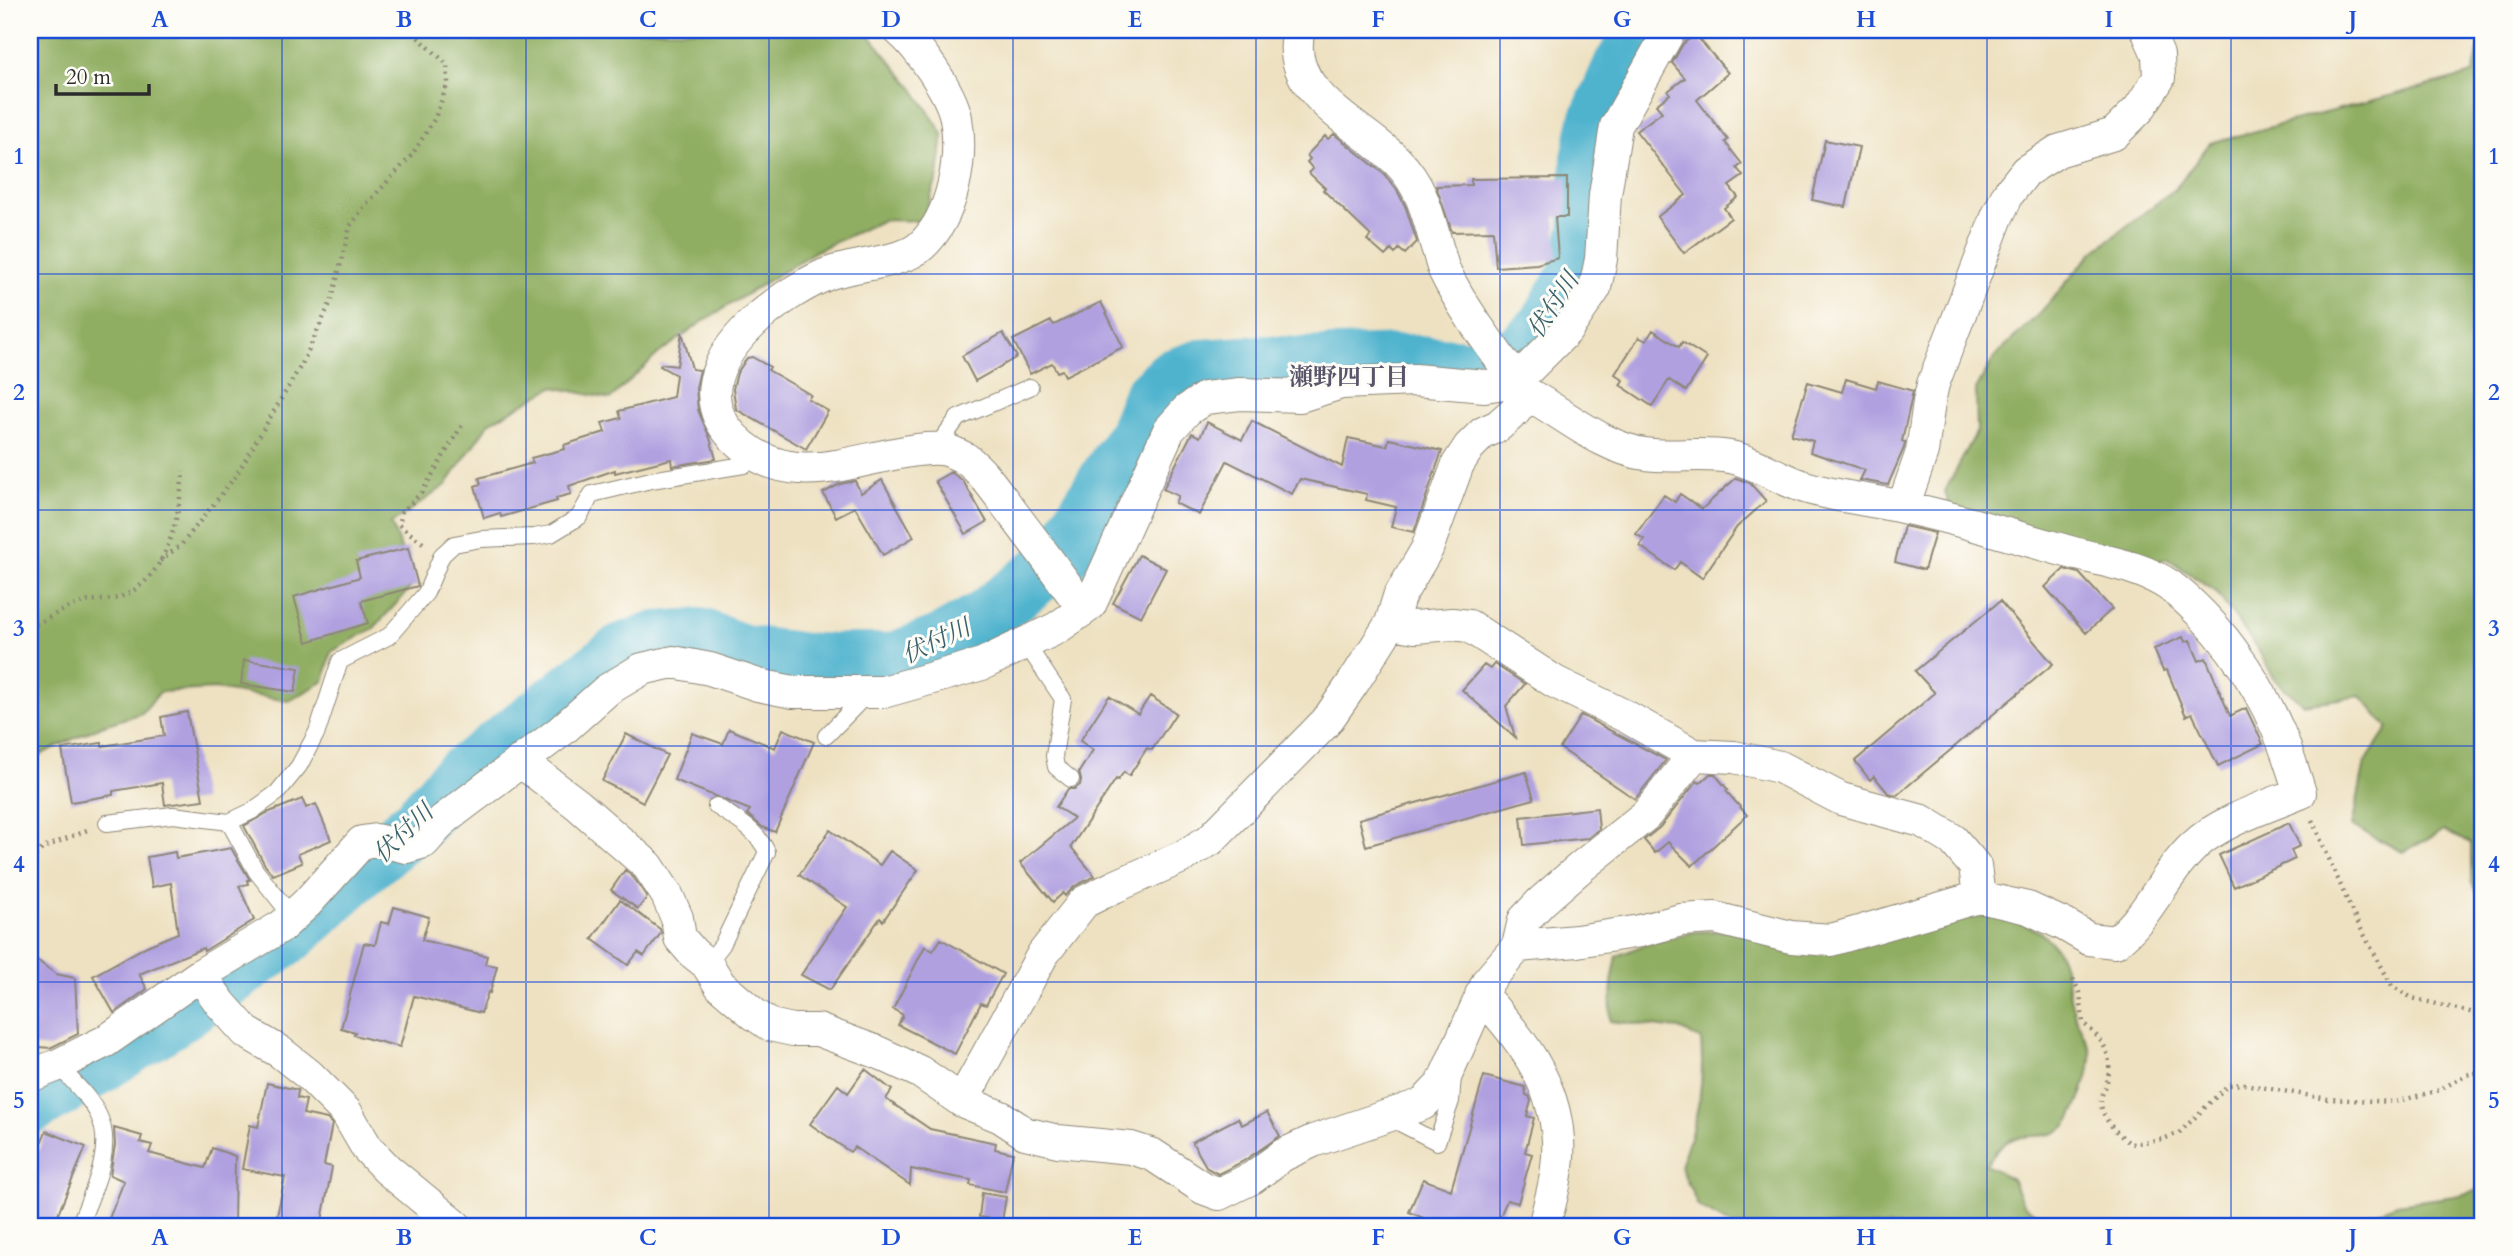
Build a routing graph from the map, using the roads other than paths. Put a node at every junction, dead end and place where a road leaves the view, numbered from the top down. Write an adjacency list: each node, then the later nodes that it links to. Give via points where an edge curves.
1 (899, 30): 8 (street, via 938,78 956,115 958,148 946,208 919,248 827,274 773,306 727,351 714,383 716,409 729,435)
2 (1299, 30): 5 (street, via 1296,53 1305,80 1413,180 1427,206 1444,271)
3 (1670, 30): 5 (street, via 1616,126 1595,288 1566,331)
4 (2147, 30): 9 (street, via 2158,55 2159,78 2139,109 2114,134 2058,151 2026,171 2008,194 1933,384 1922,452)
5 (1509, 371): 9 (street, via 1545,403 1606,441 1645,454 1732,457 1806,488); 10 (street, via 1485,386 1416,380 1341,383 1300,396 1205,398 1169,430 1090,604); 11 (street, via 1523,400 1498,426 1476,440 1458,464 1427,549 1399,597)
6 (1030, 387): 7 (lane, via 958,418)
7 (934, 450): 8 (street, via 819,470); 10 (street, via 966,459 991,485)
8 (757, 458): 19 (lane, via 733,468 608,489 592,495 579,517 551,534 454,544 442,555 426,593 408,617 389,636 340,661 317,732 299,766 277,793)
9 (1903, 507): 21 (street, via 2109,561 2168,585 2231,649 2255,686 2277,728 2300,793 2231,822 2194,845 2132,930 2115,942 2089,939 2028,908)
10 (1083, 609): 12 (street)
11 (1391, 624): 15 (street, via 1469,626 1555,682); 28 (street, via 1326,722 1210,840 1084,902 1043,954)
12 (1026, 645): 13 (street, via 961,670); 17 (lane, via 1063,699 1054,756 1056,767)
13 (868, 693): 14 (lane); 16 (street, via 793,692 673,662 642,669 607,690)
14 (826, 736)
15 (1693, 755): 21 (street, via 1734,757 1780,767 1841,799 1922,821 1953,840 1975,866); 23 (street, via 1646,815 1524,920)
16 (520, 761): 22 (street, via 443,820 424,842 362,842); 24 (street, via 648,866 667,895 680,938)
17 (1070, 779)
18 (716, 806): 24 (lane, via 745,824 767,852 722,945)
19 (229, 822): 20 (lane, via 173,815); 22 (lane, via 256,871)
20 (107, 823)
21 (1979, 897): 23 (street, via 1831,940 1791,937 1715,918)
22 (291, 915): 25 (street)
23 (1518, 946): 26 (street)
24 (707, 964): 28 (street, via 720,985 771,1025 818,1031 877,1052 919,1072)
25 (209, 987): 27 (street); 30 (street, via 246,1032 309,1075 346,1112 366,1148 387,1169)
26 (1481, 995): 28 (street, via 1442,1084 1423,1104 1313,1141 1219,1194 1153,1154 1025,1133); 31 (street, via 1510,1026 1552,1099 1558,1142)
27 (44, 1070): 29 (lane, via 84,1094 100,1118 101,1169)
28 (962, 1101)
29 (79, 1226)
30 (456, 1226)
31 (1544, 1226)

